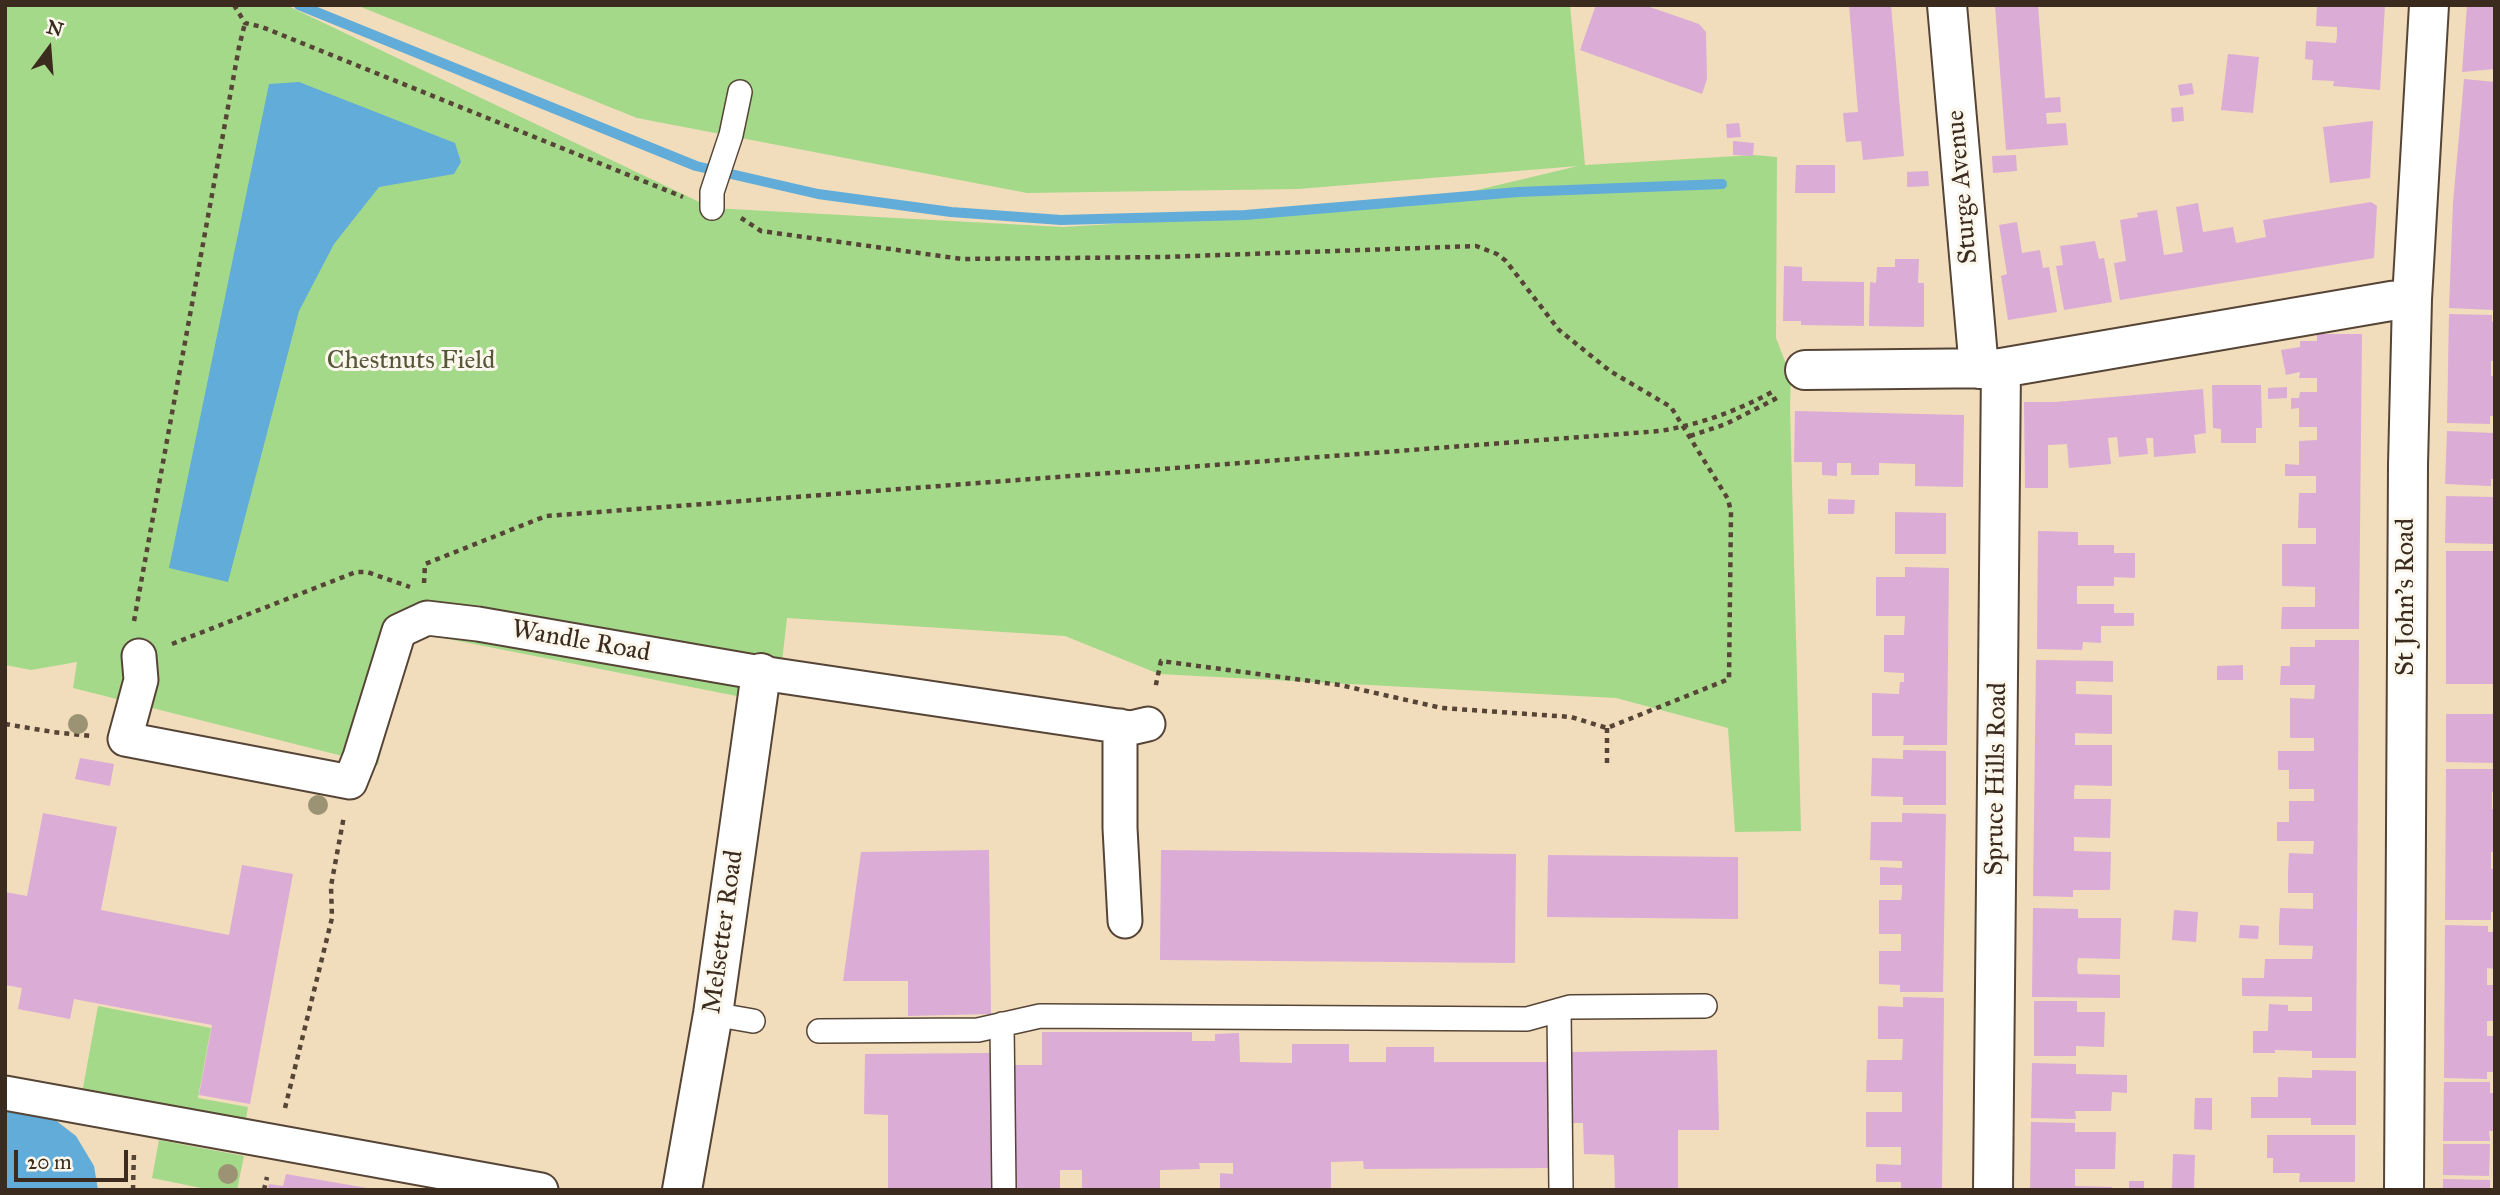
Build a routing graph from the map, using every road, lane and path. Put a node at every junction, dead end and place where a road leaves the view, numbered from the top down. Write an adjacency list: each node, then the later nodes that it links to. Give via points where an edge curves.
1 (234, 5): 4 (path)
2 (1947, 5): 8 (street, Sturge Avenue)
3 (2429, 5): 7 (street, St John's Road)
4 (245, 23): 6 (path, via 625,175); 14 (path)
5 (740, 92): 6 (lane)
6 (712, 200): 10 (path, via 761,231 962,259 1476,246 1506,261 1559,330 1610,371 1671,407)
7 (2412, 299): 8 (street); 36 (street, St John's Road)
8 (1990, 369): 9 (street); 35 (street, Spruce Hills Road)
9 (1793, 383): 10 (path, via 1726,415); 11 (path, via 1726,424)
10 (1684, 427): 11 (path); 13 (path, via 546,516 425,564)
11 (1690, 436): 18 (path, via 1728,499 1731,512 1729,679)
12 (412, 587): 14 (path, via 356,572)
13 (424, 591)
14 (136, 642): 19 (street, via 141,680)
15 (761, 674): 17 (street, Wandle Road); 19 (street, Wandle Road, via 427,618 399,631 350,782); 25 (street, Melsetter Road)
16 (5, 724): 19 (path)
17 (1134, 725): 18 (path, via 1161,661 1340,685 1442,708 1571,717); 22 (street, via 1120,828)
18 (1607, 728): 20 (path)
19 (125, 739)
20 (1607, 763)
21 (345, 811): 30 (path, via 331,886 332,918)
22 (1125, 921)
23 (1705, 1006): 24 (lane)
24 (1559, 1010): 27 (lane, via 1527,1019 1040,1016); 34 (lane)
25 (713, 1014): 26 (lane); 32 (street, Melsetter Road)
26 (753, 1021)
27 (1002, 1024): 28 (lane, via 978,1030); 33 (lane)
28 (819, 1031)
29 (5, 1093): 30 (street)
30 (276, 1143): 31 (street)
31 (541, 1190)
32 (682, 1190)
33 (1004, 1190)
34 (1561, 1190)
35 (1993, 1190)
36 (2404, 1190)

